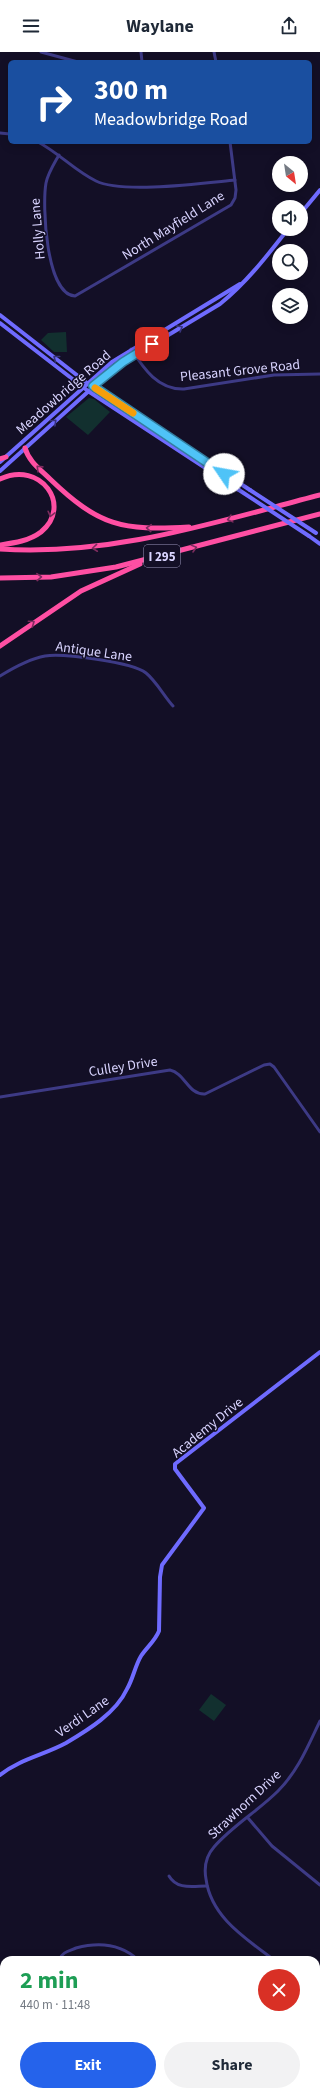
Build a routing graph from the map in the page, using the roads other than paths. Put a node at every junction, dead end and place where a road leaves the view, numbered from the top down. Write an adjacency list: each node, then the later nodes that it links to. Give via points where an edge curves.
1 (41, 52): 2 (street)
2 (71, 60)
3 (41, 144): 5 (street)
4 (230, 144): 6 (street, North Mayfield Lane)
5 (59, 155): 6 (street, via 91,178 110,185 182,185); 11 (street, Holly Lane, via 45,184 48,245 55,276 62,289)
6 (235, 180): 11 (street, North Mayfield Lane, via 236,196 230,206 86,292)
7 (320, 190): 8 (main road)
8 (308, 205)
9 (282, 236): 10 (main road, Meadowbridge Road)
10 (246, 281): 14 (main road, Meadowbridge Road); 15 (main road, Meadowbridge Road, one-way to 10, via 220,304)
11 (72, 296)
12 (0, 315): 17 (main road, one-way to 12)
13 (0, 323): 19 (main road)
14 (131, 349): 15 (street, Pleasant Grove Road); 17 (main road, Meadowbridge Road)
15 (135, 355): 16 (street, Pleasant Grove Road, via 154,379 174,389 274,375); 18 (main road, Meadowbridge Road)
16 (320, 374)
17 (88, 383): 18 (main road); 19 (main road, Meadowbridge Road)
18 (93, 386): 20 (main road, Meadowbridge Road); 29 (main road, bridge)
19 (82, 387): 20 (main road); 22 (main road, Meadowbridge Road)
20 (88, 391): 21 (main road, Meadowbridge Road, one-way to 20); 30 (main road, bridge)
21 (26, 448): 24 (main road, Meadowbridge Road); 28 (highway, one-way to 21, via 148,528 105,520 71,499 31,460)
22 (3, 458): 23 (main road, Meadowbridge Road)
23 (0, 462)
24 (0, 471)
25 (0, 479): 31 (highway, one-way to 31, via 17,474 36,478 47,487 53,505 50,520 41,532 27,540)
26 (320, 495): 28 (highway, I 295, one-way to 28)
27 (320, 514): 33 (highway, I 295, one-way to 27)
28 (202, 526): 32 (highway, I 295, one-way to 32, via 151,539 101,547 45,551)
29 (318, 534)
30 (320, 544)
31 (0, 546)
32 (0, 549)
33 (154, 558): 34 (highway, I 295, one-way to 33, via 79,574); 35 (highway, one-way to 33, via 81,591)
34 (0, 578)
35 (0, 646)
36 (0, 676): 37 (street, Antique Lane, via 17,666 44,656 91,659 134,667 145,672)
37 (173, 706)
38 (0, 1097): 39 (street, Culley Drive, via 170,1070 180,1075 195,1092 205,1094 270,1064)
39 (320, 1132)
40 (320, 1352): 41 (main road, Academy Drive, via 175,1464 175,1469 204,1508 163,1562)
41 (160, 1577): 43 (main road, Verdi Lane, via 159,1631 142,1655 120,1702 107,1715 65,1743 19,1763)
42 (320, 1721): 44 (street, Strawhorn Drive, via 292,1775)
43 (0, 1775)
44 (248, 1818): 46 (street, via 272,1846); 47 (street, Strawhorn Drive, via 220,1841 210,1853 205,1869)
45 (169, 1876): 47 (street, via 180,1886)
46 (320, 1885)
47 (207, 1886): 50 (street, Strawhorn Drive, via 212,1903 219,1914)
48 (61, 1956): 49 (street, via 91,1945 105,1945 129,1952)
49 (134, 1956)
50 (269, 1956)

